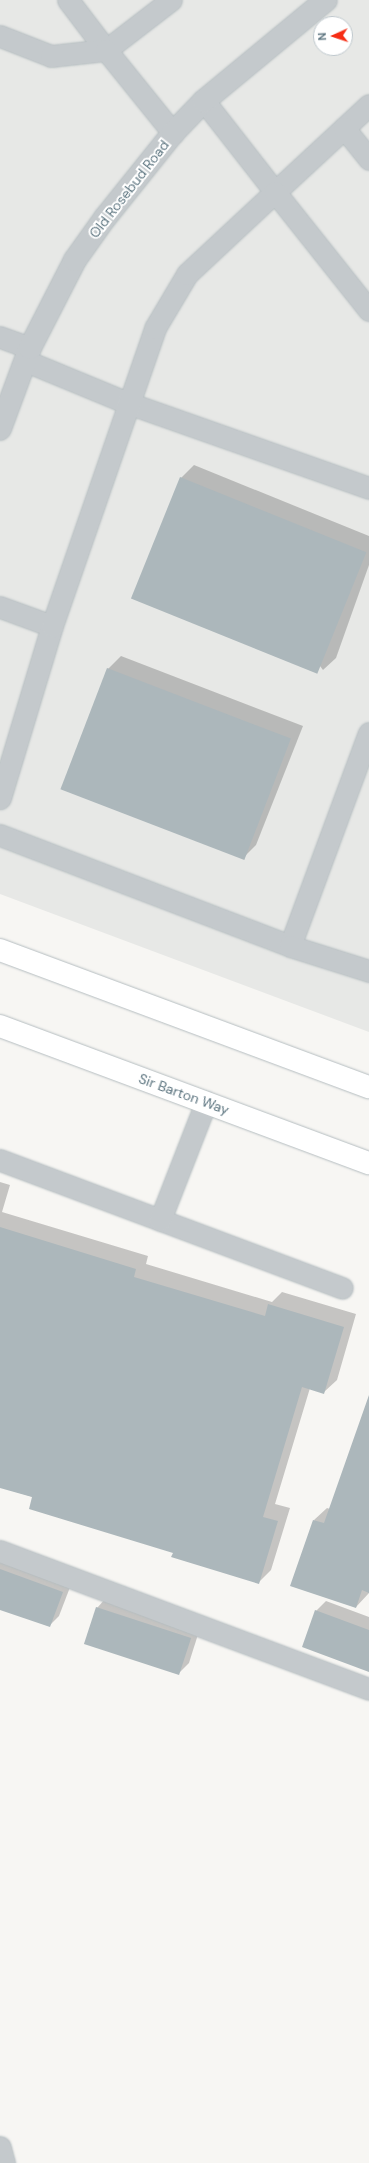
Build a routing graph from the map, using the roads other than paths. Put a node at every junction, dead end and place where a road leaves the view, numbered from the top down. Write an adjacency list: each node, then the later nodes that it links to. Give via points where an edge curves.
1 (68, 0): 5 (lane)
2 (171, 0): 5 (lane)
3 (326, 0): 6 (street, Old Rosebud Road)
4 (0, 36): 5 (lane, via 51,56)
5 (106, 50): 9 (lane)
6 (204, 101): 9 (street, Old Rosebud Road); 11 (lane)
7 (369, 105): 8 (lane)
8 (344, 128): 10 (lane); 11 (lane)
9 (174, 133): 14 (street, Old Rosebud Road, via 105,218 75,260)
10 (369, 159)
11 (275, 192): 12 (lane); 15 (lane, via 187,274 155,328)
12 (369, 310)
13 (0, 337): 14 (lane)
14 (28, 355): 15 (lane); 16 (street, Old Rosebud Road)
15 (128, 403): 17 (lane); 19 (lane)
16 (0, 429)
17 (369, 488)
18 (0, 607): 19 (lane)
19 (52, 626): 21 (lane)
20 (369, 733): 23 (lane)
21 (0, 798)
22 (0, 835): 23 (lane)
23 (290, 946): 25 (lane)
24 (0, 950): 27 (main road)
25 (369, 971)
26 (0, 1026): 28 (main road, Sir Barton Way)
27 (369, 1087)
28 (206, 1102): 30 (main road, Sir Barton Way); 31 (lane)
29 (0, 1160): 31 (lane)
30 (369, 1163)
31 (160, 1220): 32 (lane)
32 (342, 1288)
33 (0, 1551): 34 (lane)
34 (369, 1689)
35 (0, 2148): 36 (street)
36 (4, 2163)

